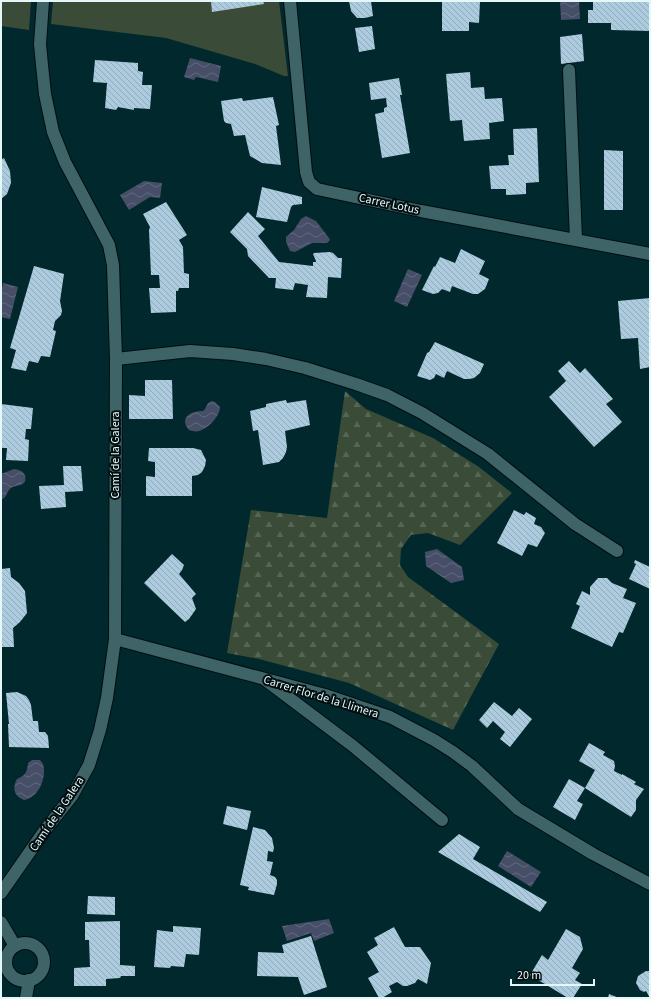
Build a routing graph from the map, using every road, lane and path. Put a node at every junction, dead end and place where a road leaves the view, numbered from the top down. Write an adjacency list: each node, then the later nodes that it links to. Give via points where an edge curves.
1 (43, 1): 6 (street, Camí de la Galera, via 40,44 44,94 53,132 65,162 102,231 112,256)
2 (290, 1): 4 (street, Carrer Lotus, via 306,172 309,182 316,189)
3 (569, 70): 4 (street)
4 (576, 240): 5 (street, Carrer Lotus)
5 (650, 254)
6 (116, 359): 7 (street, via 190,351 233,354 305,368 387,395 422,413 488,454 575,524); 8 (street, Camí de la Galera)
7 (617, 551)
8 (115, 639): 9 (street, Carrer Flor de la Llimera); 12 (street, Camí de la Galera, via 107,698 89,765 72,796)
9 (264, 679): 10 (street, via 353,746); 11 (street, Carrer Flor de la Llimera, via 324,695 390,717 409,727 472,766 518,809 593,854)
10 (442, 820)
11 (650, 884)
12 (1, 893)
13 (1, 922): 14 (street)
14 (15, 946): 15 (street, via 6,960 9,972 18,980); 15 (street, via 27,943 32,945 43,958 39,974)
15 (29, 980): 16 (street)
16 (26, 998)

